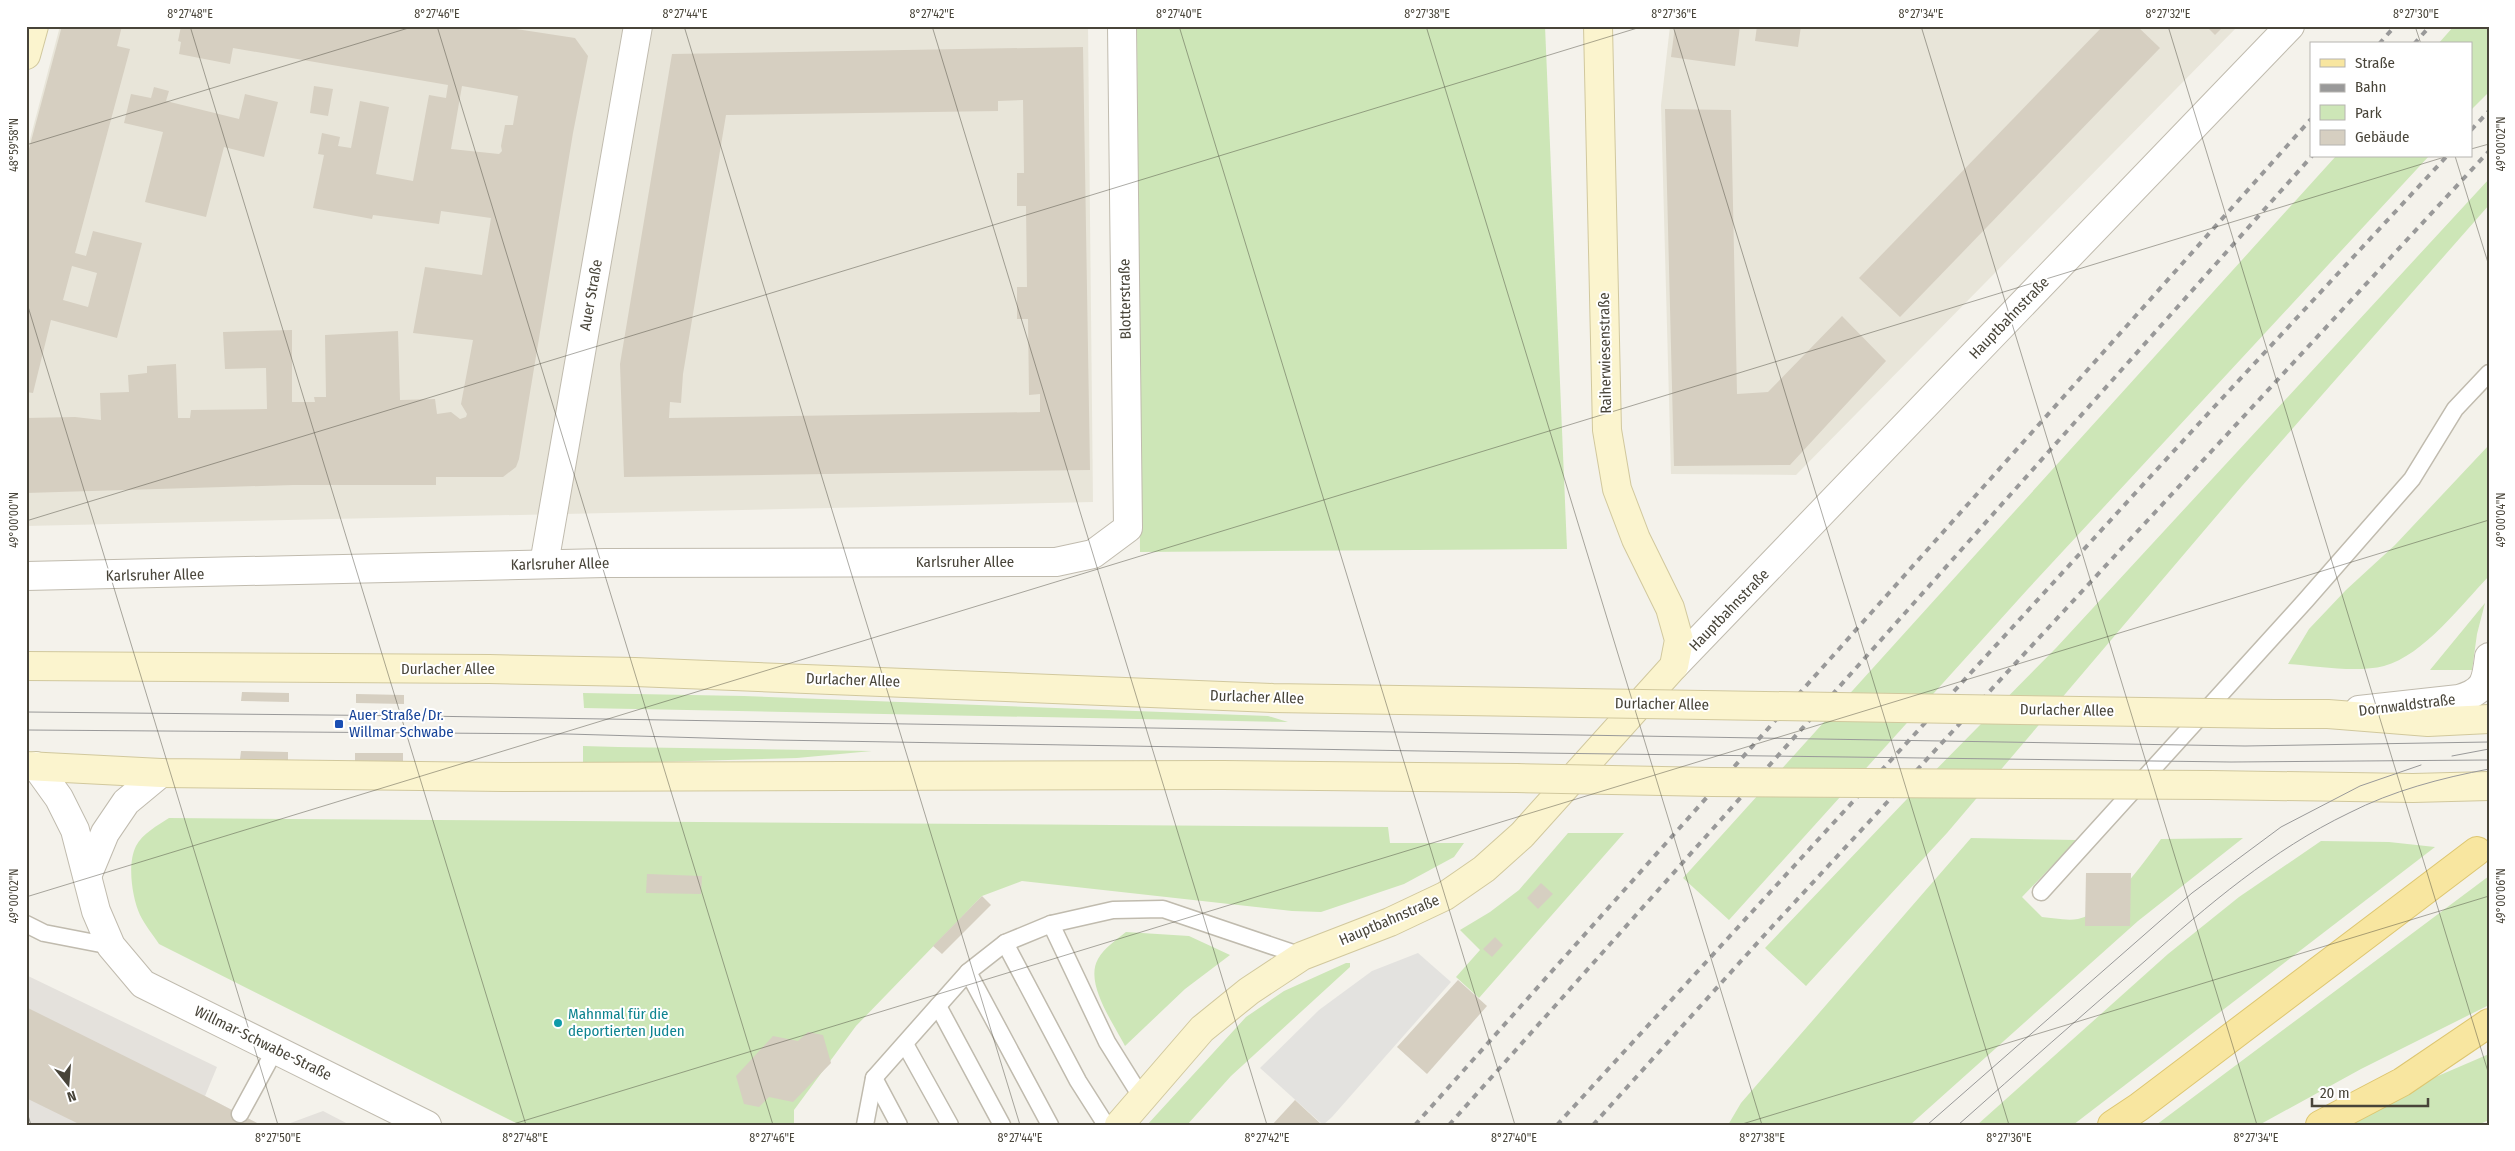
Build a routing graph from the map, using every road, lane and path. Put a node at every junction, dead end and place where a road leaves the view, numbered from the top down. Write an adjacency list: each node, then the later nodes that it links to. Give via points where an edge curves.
1 (34, 26): 6 (main road)
2 (638, 26): 9 (street, Auer Straße)
3 (1122, 26): 8 (street, Blotterstraße, via 1128,528)
4 (1598, 26): 13 (main road, Raiherwiesenstraße, via 1607,430 1617,489 1636,539 1670,608 1680,640)
5 (2290, 26): 13 (street, Hauptbahnstraße)
6 (26, 55)
7 (2489, 374): 21 (lane, via 2455,410 2412,479)
8 (1093, 554): 9 (street, Karlsruher Allee, via 1056,562)
9 (544, 564): 10 (street, Karlsruher Allee)
10 (26, 576)
11 (2489, 657): 14 (street, Dornwaldstraße, via 2486,680 2471,695)
12 (26, 666): 14 (main road, Durlacher Allee, bridge, via 626,672 1273,698)
13 (1674, 666): 26 (main road, Hauptbahnstraße, via 1522,835 1484,869 1445,896 1390,922)
14 (2328, 714): 15 (main road, Durlacher Allee, via 2428,722)
15 (2489, 719)
16 (31, 766): 17 (main road); 20 (street, Willmar-Schwabe-Straße, via 59,798 76,830)
17 (161, 773): 18 (main road, bridge, via 542,777 1223,775 1722,782); 20 (street, via 126,802 105,833)
18 (2489, 786)
19 (2477, 851): 43 (main road)
20 (88, 874): 25 (street, Willmar-Schwabe-Straße, via 96,911)
21 (2040, 892)
22 (26, 924): 25 (lane, via 44,933)
23 (1051, 924): 24 (lane); 26 (lane, via 1113,910 1163,909); 33 (lane, via 1107,1042)
24 (1005, 944): 27 (lane); 41 (lane, via 1078,1081)
25 (111, 946): 31 (street, Willmar-Schwabe-Straße, via 143,984)
26 (1302, 956): 33 (main road, Hauptbahnstraße, via 1249,991 1202,1029)
27 (968, 972): 28 (lane); 40 (lane)
28 (938, 1006): 30 (lane); 39 (lane)
29 (2489, 1023): 44 (main road, via 2402,1082)
30 (905, 1044): 32 (lane); 38 (lane)
31 (276, 1048): 34 (lane); 35 (street, Willmar-Schwabe-Straße)
32 (874, 1078): 36 (lane); 37 (lane)
33 (1142, 1098): 42 (main road, Hauptbahnstraße)
34 (240, 1114)
35 (427, 1125)
36 (865, 1125)
37 (899, 1125)
38 (950, 1125)
39 (1002, 1125)
40 (1050, 1125)
41 (1106, 1125)
42 (1119, 1125)
43 (2112, 1125)
44 (2320, 1125)

